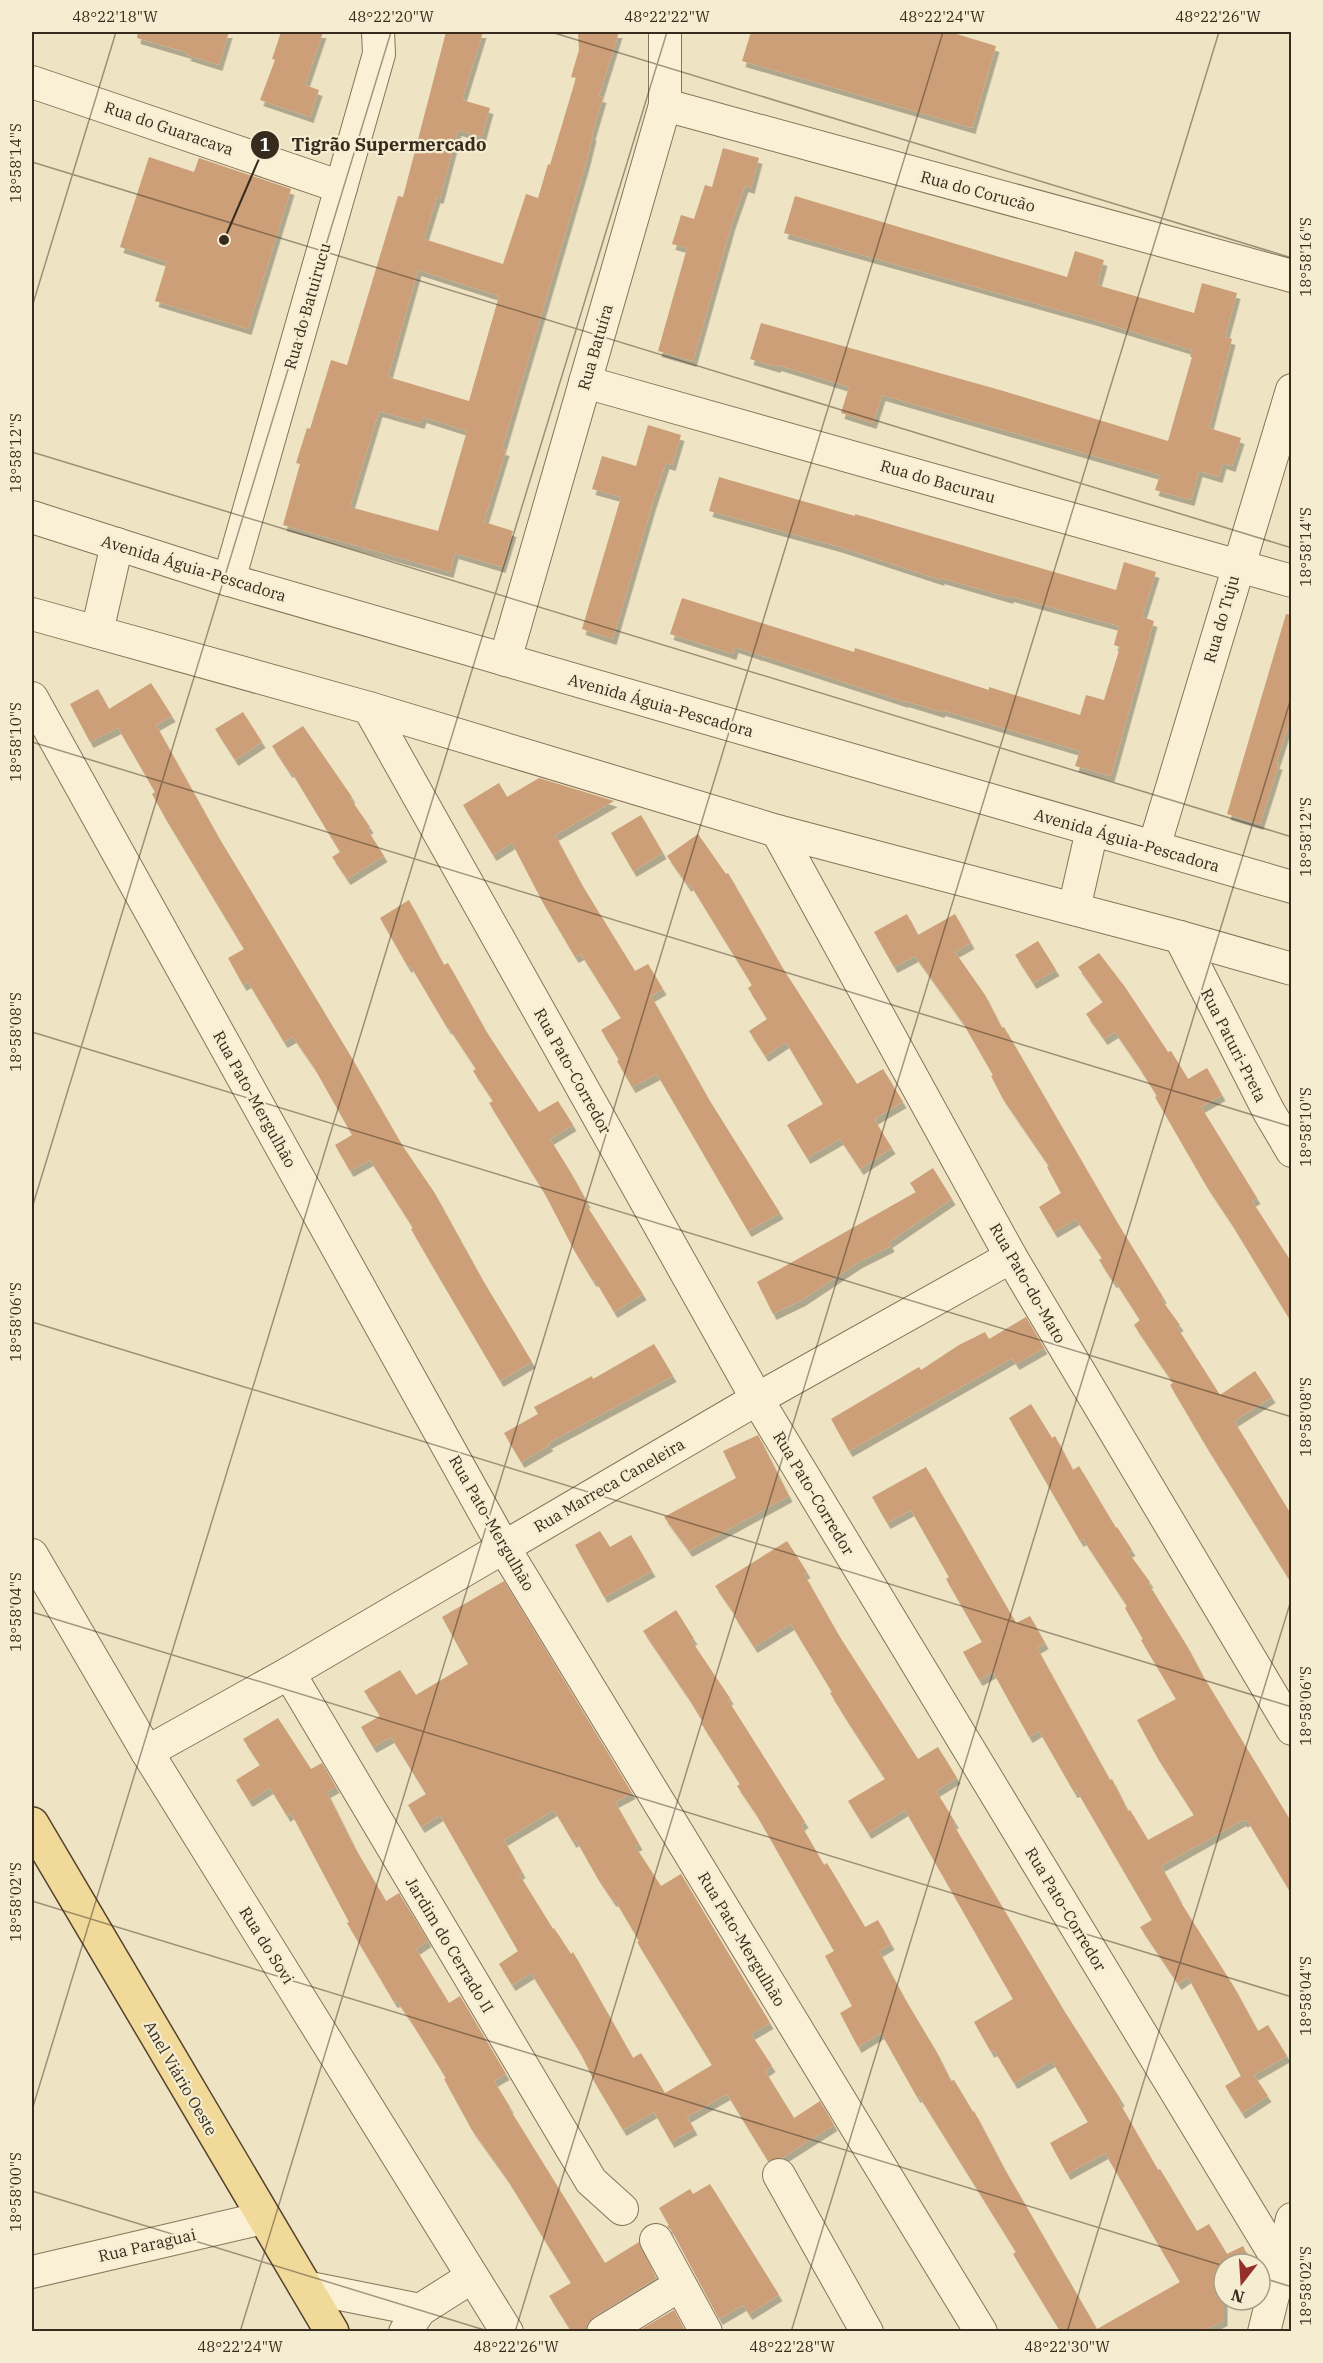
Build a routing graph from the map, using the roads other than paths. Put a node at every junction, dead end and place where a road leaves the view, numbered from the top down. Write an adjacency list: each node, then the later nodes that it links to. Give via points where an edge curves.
1 (378, 32): 5 (street, Rua do Batuirucu, via 379,54)
2 (665, 32): 4 (street, Rua Batuíra)
3 (32, 81): 5 (street, Rua do Guaracava)
4 (665, 105): 6 (street, Rua do Corucão); 7 (street, Rua Batuíra)
5 (341, 187): 12 (street, Rua do Batuirucu)
6 (1292, 276)
7 (585, 382): 11 (street, Rua do Bacurau); 16 (street, Rua Batuíra)
8 (1292, 390): 11 (street, Rua do Tuju)
9 (32, 517): 10 (street, Avenida Águia-Pescadora)
10 (117, 544): 12 (street, Avenida Águia-Pescadora); 15 (street)
11 (1237, 565): 13 (street, Rua do Bacurau); 21 (street, Rua do Tuju)
12 (229, 580): 16 (street, Avenida Águia-Pescadora)
13 (1292, 581)
14 (32, 614): 15 (street)
15 (97, 632): 18 (street)
16 (505, 660): 19 (street, Avenida Águia-Pescadora)
17 (32, 698): 29 (street, Rua Pato-Mergulhão)
18 (369, 708): 20 (street); 28 (street, Rua Pato-Corredor)
19 (1092, 830): 21 (street, Avenida Águia-Pescadora); 23 (street)
20 (777, 831): 23 (street); 27 (street, Rua Pato-do-Mato)
21 (1154, 848): 22 (street, Avenida Águia-Pescadora)
22 (1292, 887)
23 (1074, 909): 24 (street)
24 (1180, 937): 25 (street); 26 (street, Rua Paturi-Preta)
25 (1292, 969)
26 (1292, 1151)
27 (1011, 1257): 28 (street, Rua Marreca Caneleira); 32 (street, Rua Pato-do-Mato)
28 (757, 1399): 29 (street, Rua Marreca Caneleira); 40 (street, Rua Pato-Corredor)
29 (503, 1546): 31 (street, Rua Marreca Caneleira); 51 (street, Rua Pato-Mergulhão)
30 (32, 1555): 33 (street, Rua do Sovi)
31 (289, 1673): 33 (street, Rua Marreca Caneleira); 36 (street, Jardim do Cerrado II, via 591,2181)
32 (1292, 1729)
33 (147, 1752): 42 (street, Rua do Sovi)
34 (32, 1824): 37 (main road, Anel Viário Oeste)
35 (779, 2175): 50 (street)
36 (622, 2209)
37 (263, 2218): 41 (street, Rua Paraguai); 44 (main road, Anel Viário Oeste)
38 (1292, 2219): 40 (street)
39 (656, 2240): 43 (street)
40 (1281, 2265): 52 (street)
41 (32, 2272)
42 (472, 2277): 45 (street); 47 (street, Rua do Sovi)
43 (680, 2285): 48 (street); 49 (street)
44 (305, 2287): 45 (street); 46 (main road, Anel Viário Oeste)
45 (413, 2321)
46 (332, 2331)
47 (507, 2331)
48 (603, 2331)
49 (706, 2331)
50 (867, 2331)
51 (981, 2331)
52 (1264, 2331)

